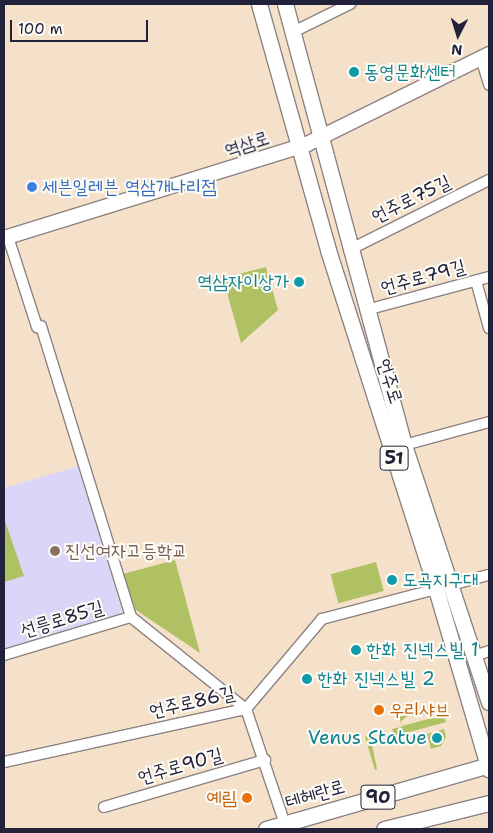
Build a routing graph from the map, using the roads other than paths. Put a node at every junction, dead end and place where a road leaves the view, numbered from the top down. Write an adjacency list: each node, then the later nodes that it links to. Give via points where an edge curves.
1 (259, 4): 8 (main road, 언주로 / 51)
2 (284, 4): 4 (main road, 언주로 / 51)
3 (350, 4): 4 (street)
4 (293, 32): 7 (main road, 언주로 / 51)
5 (485, 56): 6 (street); 7 (main road, 역삼로)
6 (489, 86)
7 (320, 138): 8 (main road, 역삼로); 11 (main road, 언주로 / 51)
8 (298, 148): 10 (main road, 역삼로); 20 (main road, 언주로 / 51)
9 (489, 180): 11 (street, 언주로75길)
10 (6, 238): 21 (street, via 39,326)
11 (349, 250): 14 (main road, 언주로 / 51)
12 (489, 277): 13 (street, 언주로79길)
13 (476, 280): 14 (street, 언주로79길); 15 (street)
14 (366, 310): 17 (main road, 언주로 / 51)
15 (489, 328)
16 (489, 422): 17 (street)
17 (404, 445): 19 (main road, 언주로 / 51)
18 (489, 575): 19 (street)
19 (451, 585): 24 (main road, 언주로 / 51)
20 (436, 589): 26 (street, 언주로86길, via 322,619); 29 (main road, 언주로 / 51)
21 (131, 617): 23 (street, 선릉로85길); 26 (street)
22 (489, 651): 24 (street)
23 (4, 655)
24 (474, 656): 25 (main road, 언주로 / 51)
25 (489, 702)
26 (246, 709): 27 (street); 28 (street, 언주로86길)
27 (265, 760): 31 (street, 언주로90길); 32 (street)
28 (4, 762)
29 (489, 767): 32 (main road, 테헤란로 / 90)
30 (489, 803): 34 (main road, 90)
31 (104, 807)
32 (285, 824): 33 (main road, 테헤란로 / 90)
33 (266, 829)
34 (384, 829)

